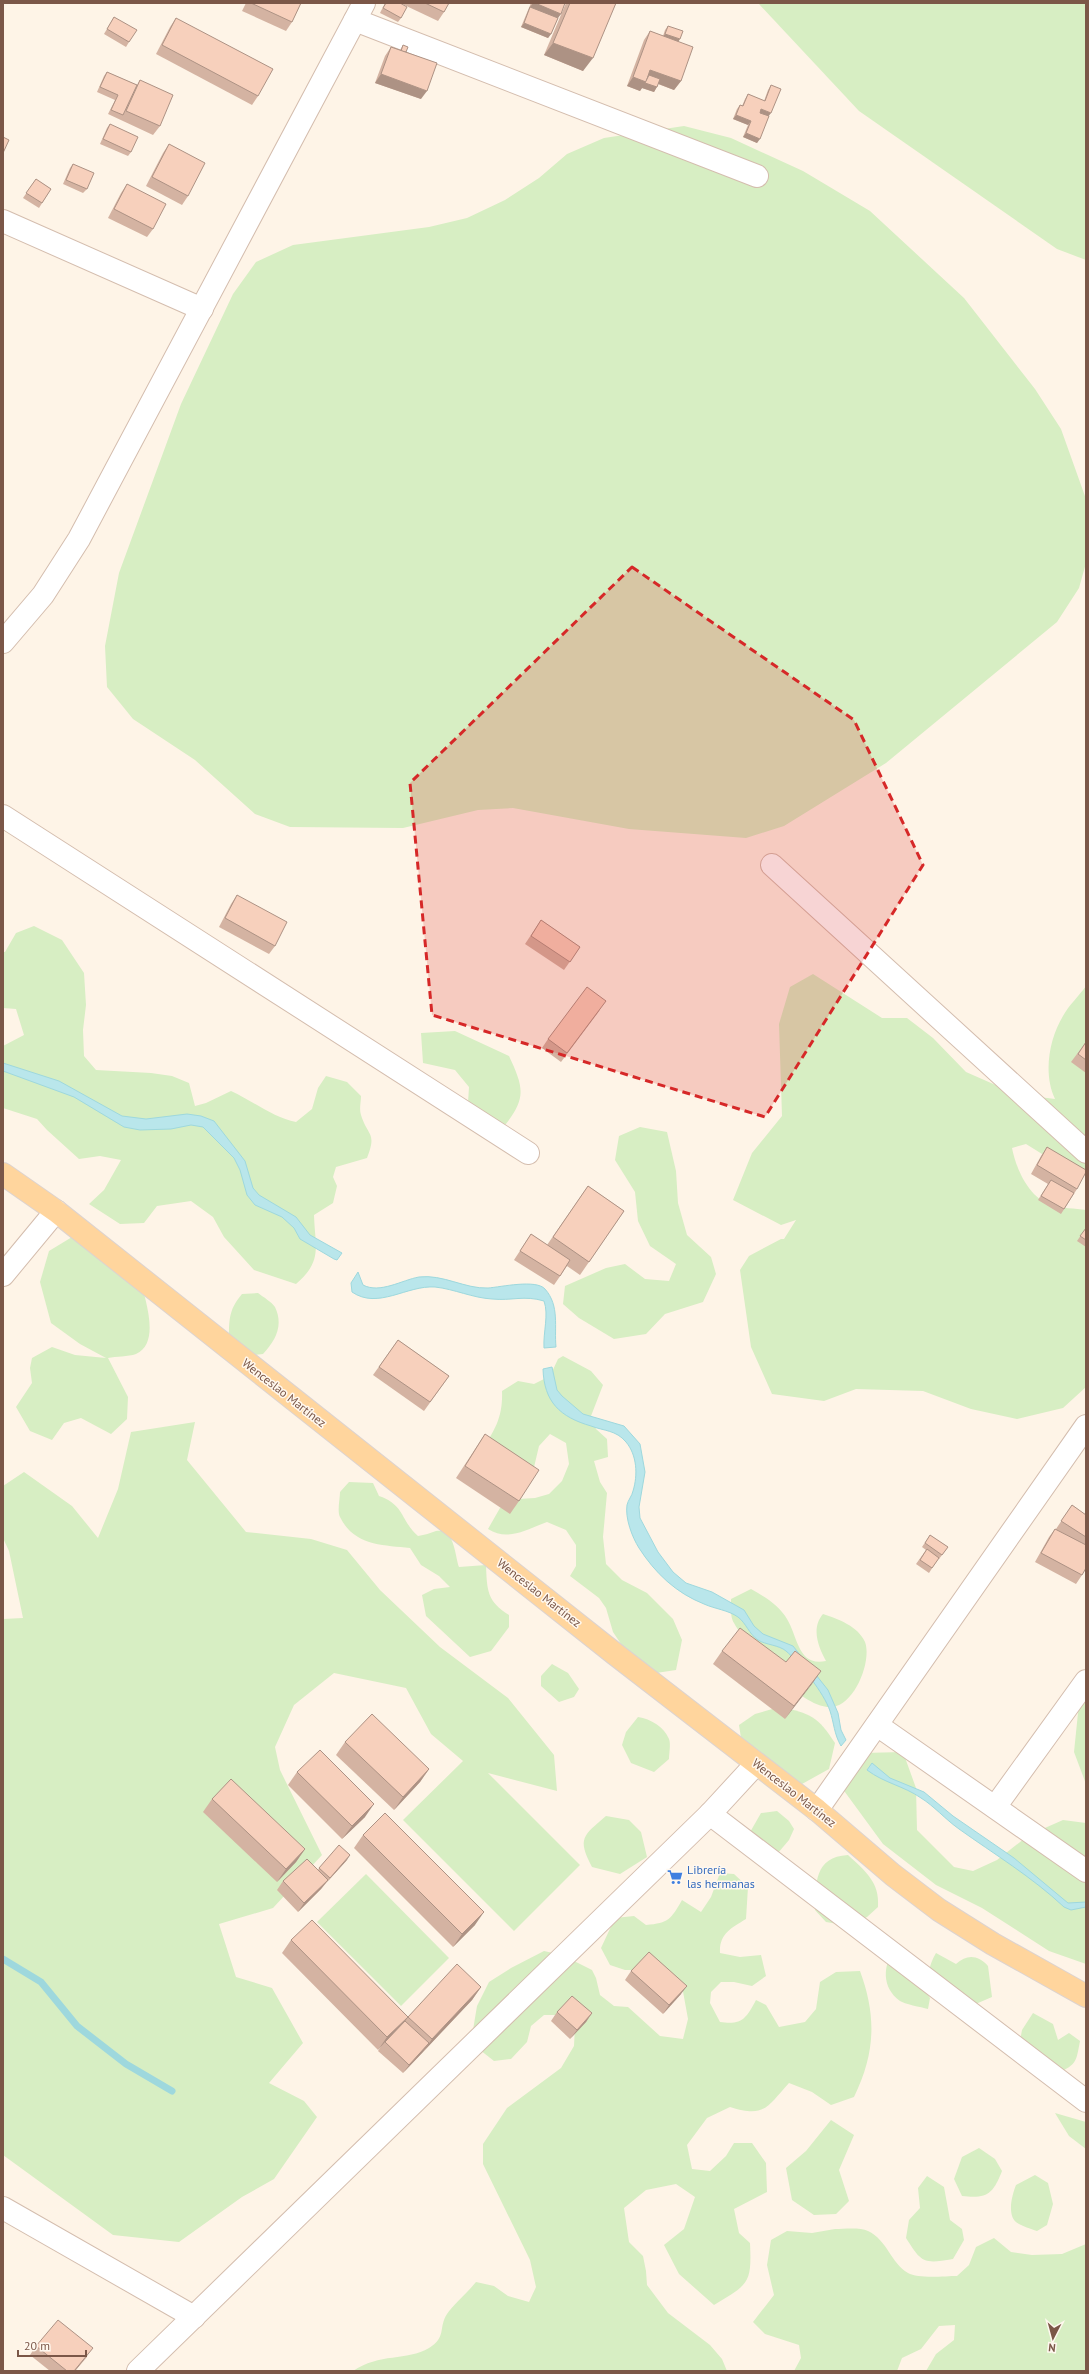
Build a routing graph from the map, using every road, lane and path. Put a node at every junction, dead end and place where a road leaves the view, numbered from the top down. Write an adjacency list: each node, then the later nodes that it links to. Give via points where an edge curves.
1 (360, 12): 2 (street); 4 (street)
2 (757, 176)
3 (3, 221): 4 (street)
4 (202, 309): 5 (street, via 79,538 43,595)
5 (3, 642)
6 (3, 816): 9 (street)
7 (772, 865): 8 (street)
8 (1086, 1152)
9 (528, 1154)
10 (3, 1174): 11 (main road, Wenceslao Martínez)
11 (56, 1211): 12 (street); 16 (main road, Wenceslao Martínez)
12 (3, 1275)
13 (1086, 1426): 15 (street)
14 (1086, 1681): 17 (street)
15 (877, 1725): 17 (street); 18 (street)
16 (756, 1764): 18 (main road, Wenceslao Martínez); 19 (street)
17 (995, 1807): 20 (street)
18 (817, 1810): 21 (main road, Wenceslao Martínez, via 893,1875 939,1910 993,1944)
19 (710, 1814): 22 (street); 24 (street)
20 (1086, 1871)
21 (1086, 1996)
22 (1082, 2093)
23 (3, 2208): 24 (street)
24 (194, 2317): 25 (street)
25 (138, 2371)

